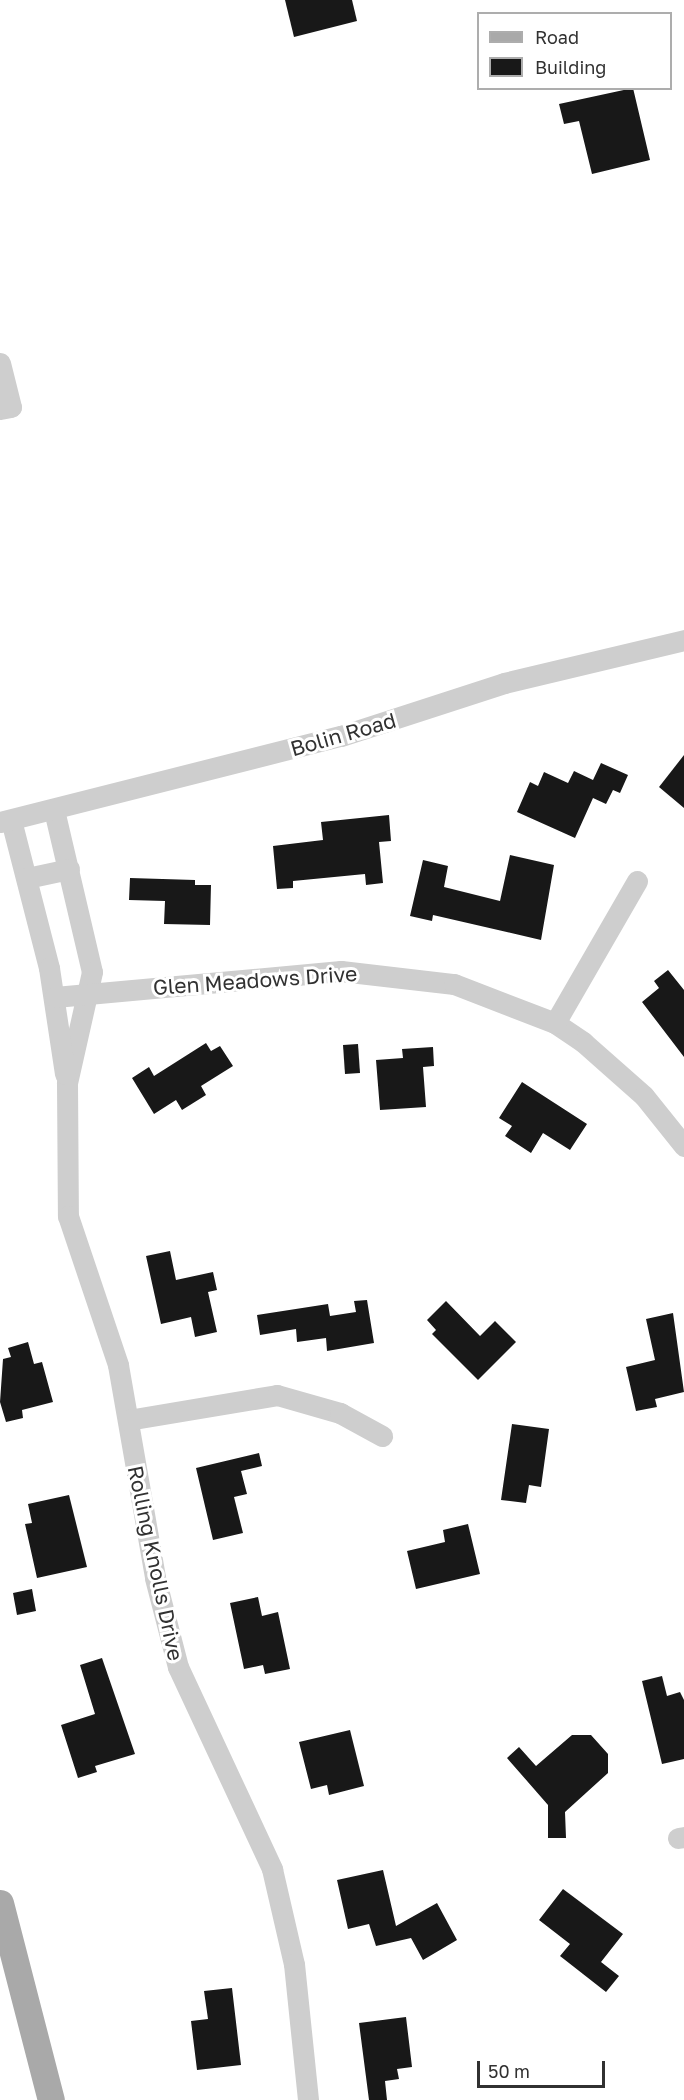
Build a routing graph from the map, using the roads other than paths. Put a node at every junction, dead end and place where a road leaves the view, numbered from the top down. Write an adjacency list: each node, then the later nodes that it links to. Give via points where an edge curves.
1 (0, 363): 2 (street, via 11,407)
2 (0, 409)
3 (684, 640): 4 (street, Bolin Road, via 504,682 351,734)
4 (54, 810): 5 (street, Bolin Road); 6 (street, Rolling Knolls Drive)
5 (5, 821): 7 (street, Rolling Knolls Drive)
6 (69, 869): 7 (street); 9 (street, Rolling Knolls Drive, via 92,972)
7 (27, 878): 10 (street, Rolling Knolls Drive)
8 (637, 881): 11 (street)
9 (88, 993): 10 (street, Glen Meadows Drive); 11 (street, Glen Meadows Drive, via 279,974 373,973 454,984); 12 (street, Rolling Knolls Drive)
10 (55, 997): 12 (street, Rolling Knolls Drive)
11 (555, 1023): 13 (street, Glen Meadows Drive, via 623,1076)
12 (67, 1083): 14 (street, Rolling Knolls Drive, via 68,1216 106,1325)
13 (684, 1146)
14 (128, 1420): 15 (street, via 277,1395 340,1413); 18 (street, Rolling Knolls Drive, via 155,1578 177,1667 247,1809 281,1901 294,1964)
15 (382, 1436)
16 (0, 1903): 17 (main road)
17 (51, 2100)
18 (308, 2100)

